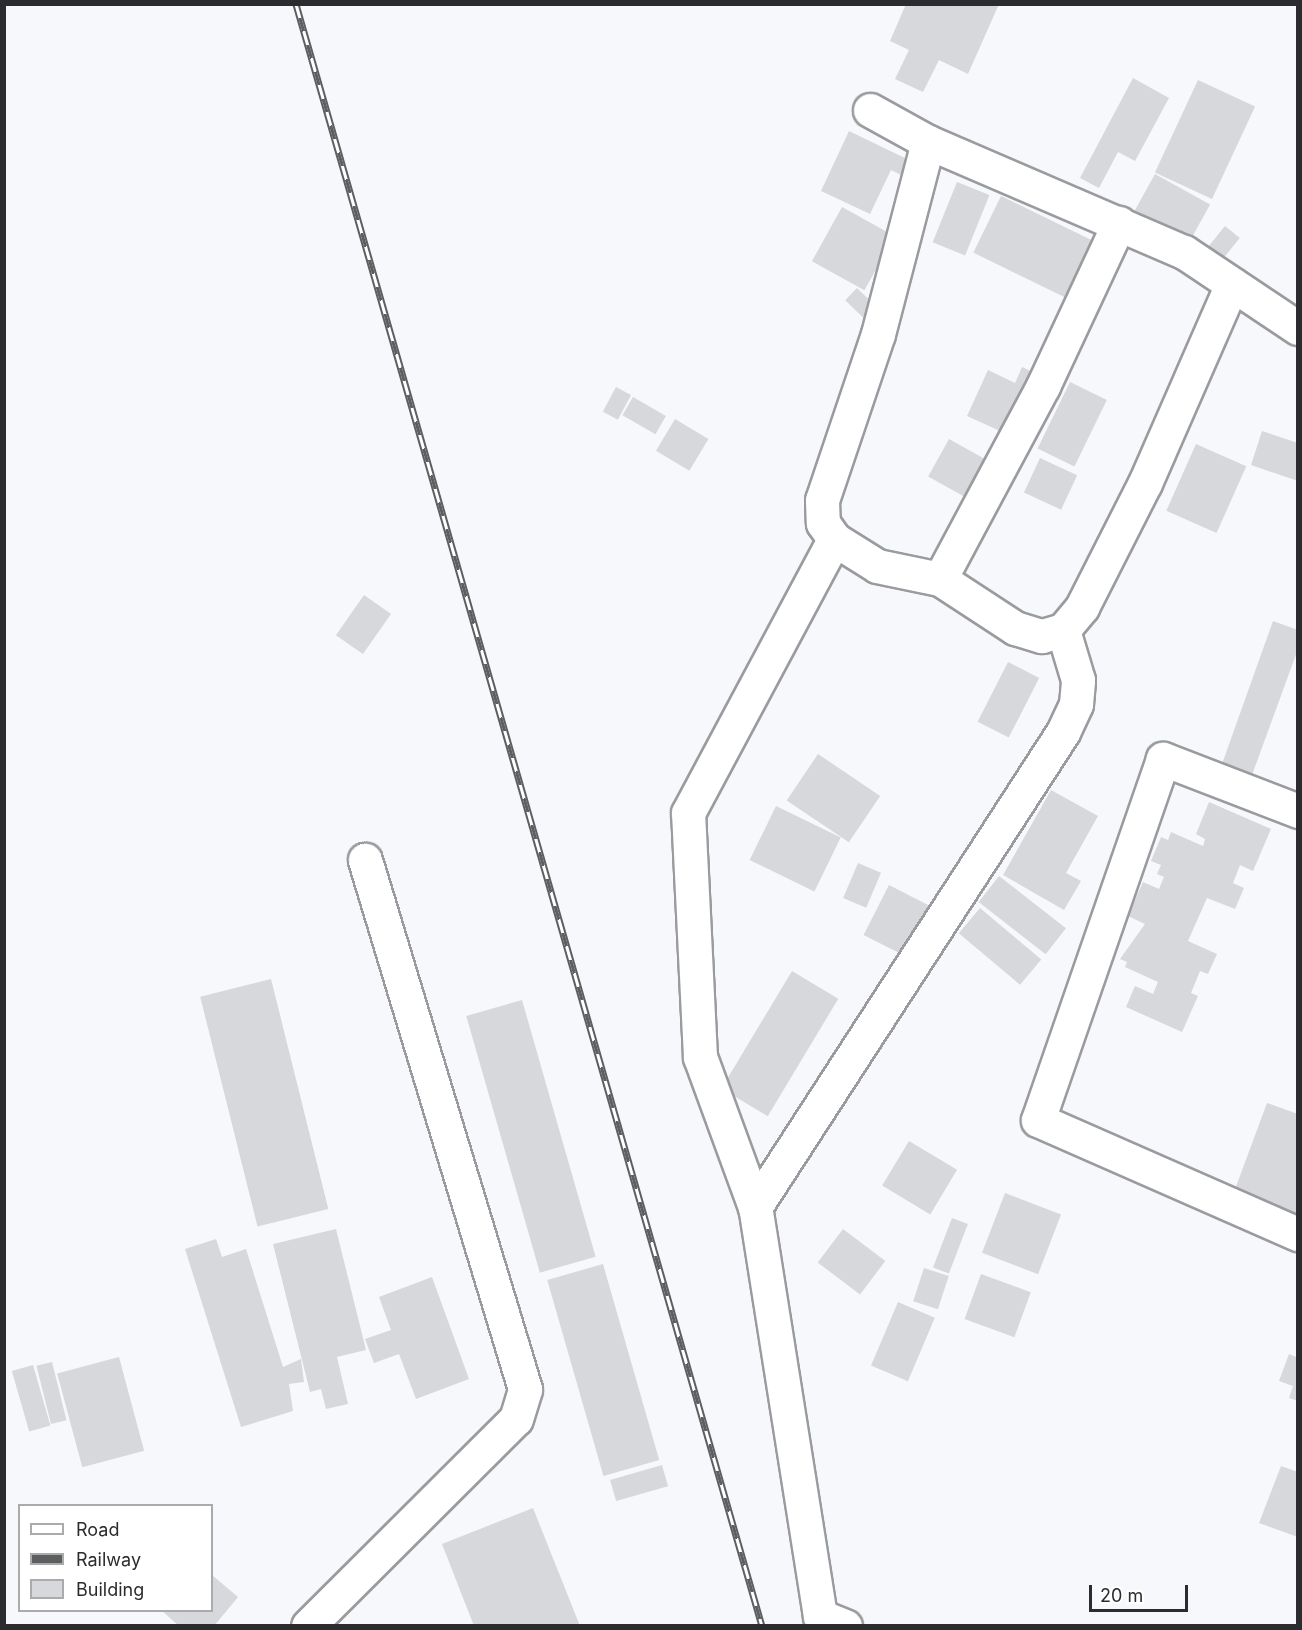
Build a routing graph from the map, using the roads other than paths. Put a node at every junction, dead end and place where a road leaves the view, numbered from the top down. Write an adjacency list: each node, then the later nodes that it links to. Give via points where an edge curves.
1 (870, 110): 2 (street)
2 (928, 142): 3 (street); 6 (street, via 878,334 822,500 823,523)
3 (1119, 223): 4 (street, via 1184,252); 7 (street, via 1038,395)
4 (1232, 284): 5 (street); 8 (street, via 1145,483 1082,607)
5 (1298, 328)
6 (834, 539): 7 (street, via 878,566); 11 (street, via 688,813 700,1057)
7 (940, 579): 8 (street, via 1015,628 1042,636)
8 (1064, 630): 11 (street, via 1078,680 1076,704 1063,732)
9 (1298, 811): 12 (street, via 1162,759 1038,1120)
10 (365, 860): 13 (street, via 525,1389 509,1426)
11 (755, 1207): 14 (street, via 820,1616)
12 (1298, 1234)
13 (308, 1626)
14 (845, 1626)

